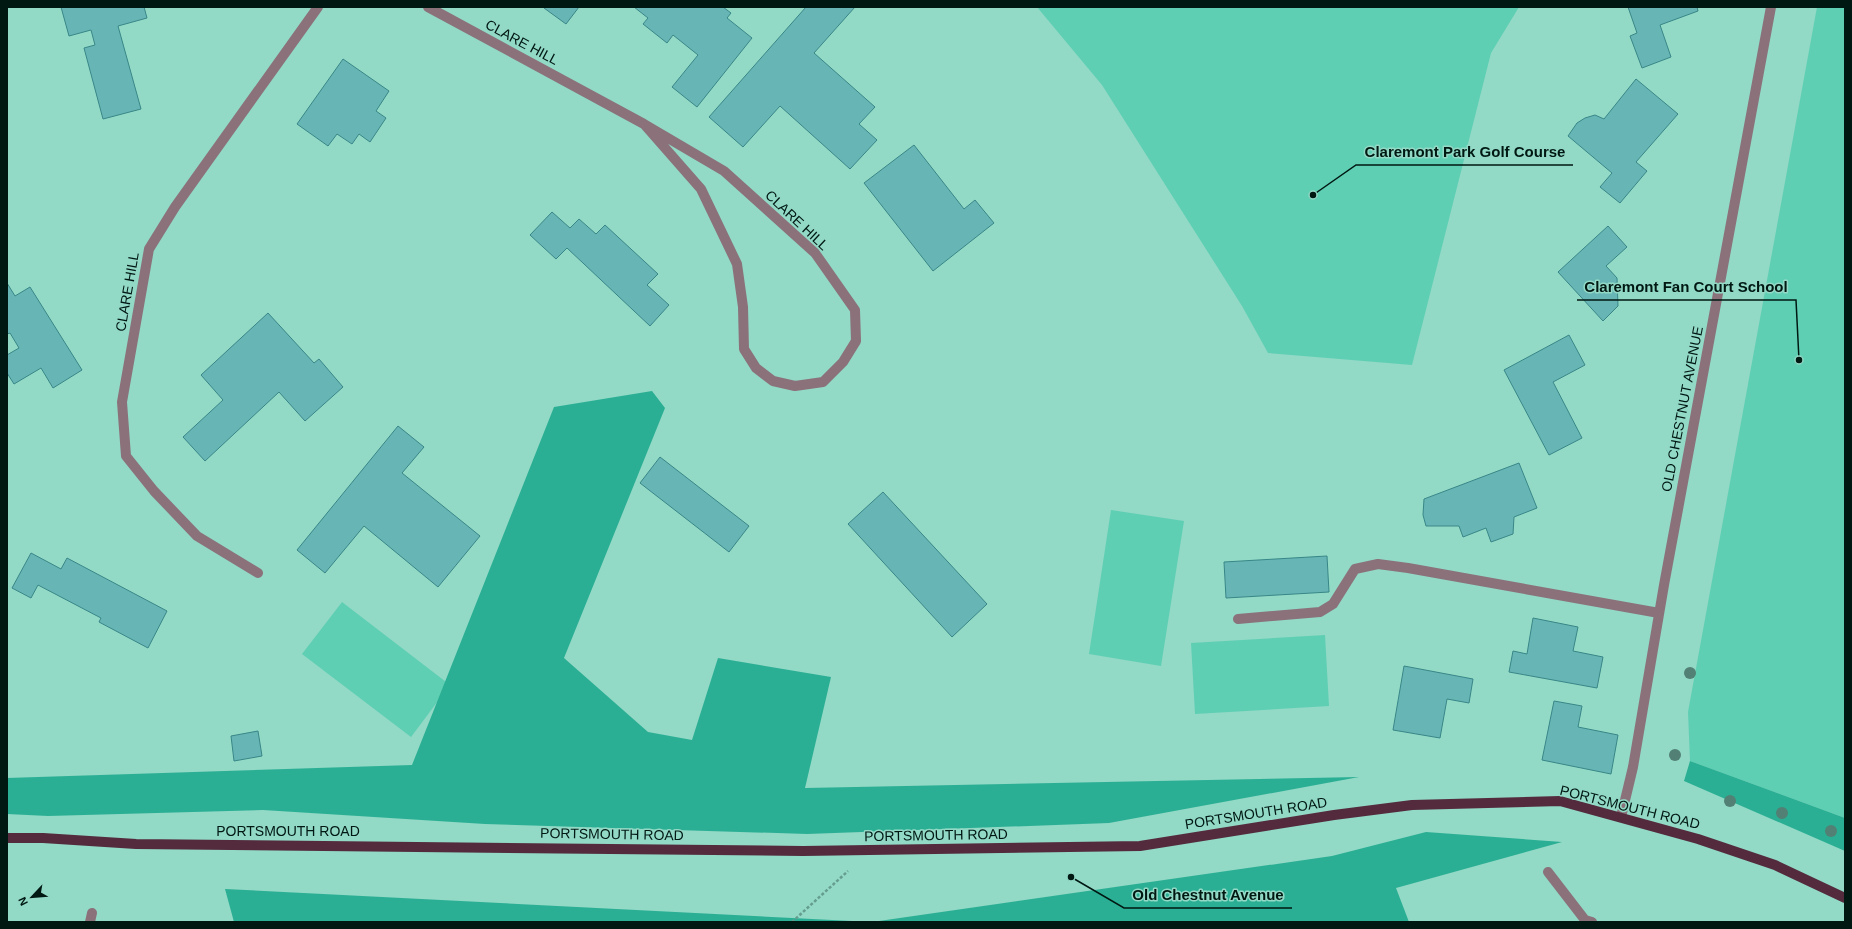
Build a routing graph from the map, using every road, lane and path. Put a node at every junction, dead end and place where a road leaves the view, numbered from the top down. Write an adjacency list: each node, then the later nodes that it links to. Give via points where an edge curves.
1 (318, 7): 5 (street, CLARE HILL, via 175,207 149,249 122,402 126,456 154,491 197,536)
2 (428, 7): 4 (street, CLARE HILL)
3 (1771, 7): 6 (street, OLD CHESTNUT AVENUE)
4 (644, 124): 4 (street, CLARE HILL, via 724,171 815,253 855,310 856,341 843,362 823,382 795,386 772,381 756,368 744,349 744,307 736,264 701,189)
5 (258, 573)
6 (1658, 613): 7 (street, via 1378,564 1355,569 1333,604 1320,612); 8 (street, OLD CHESTNUT AVENUE)
7 (1238, 618)
8 (1621, 817): 10 (main road, PORTSMOUTH ROAD, via 1560,801 1412,805 1140,846); 12 (main road, PORTSMOUTH ROAD, via 1776,865)
9 (7, 838): 10 (main road, PORTSMOUTH ROAD, via 136,844)
10 (872, 850): 13 (path)
11 (1548, 872): 14 (street, via 1585,920)
12 (1845, 898)
13 (792, 922)
14 (1592, 922)

